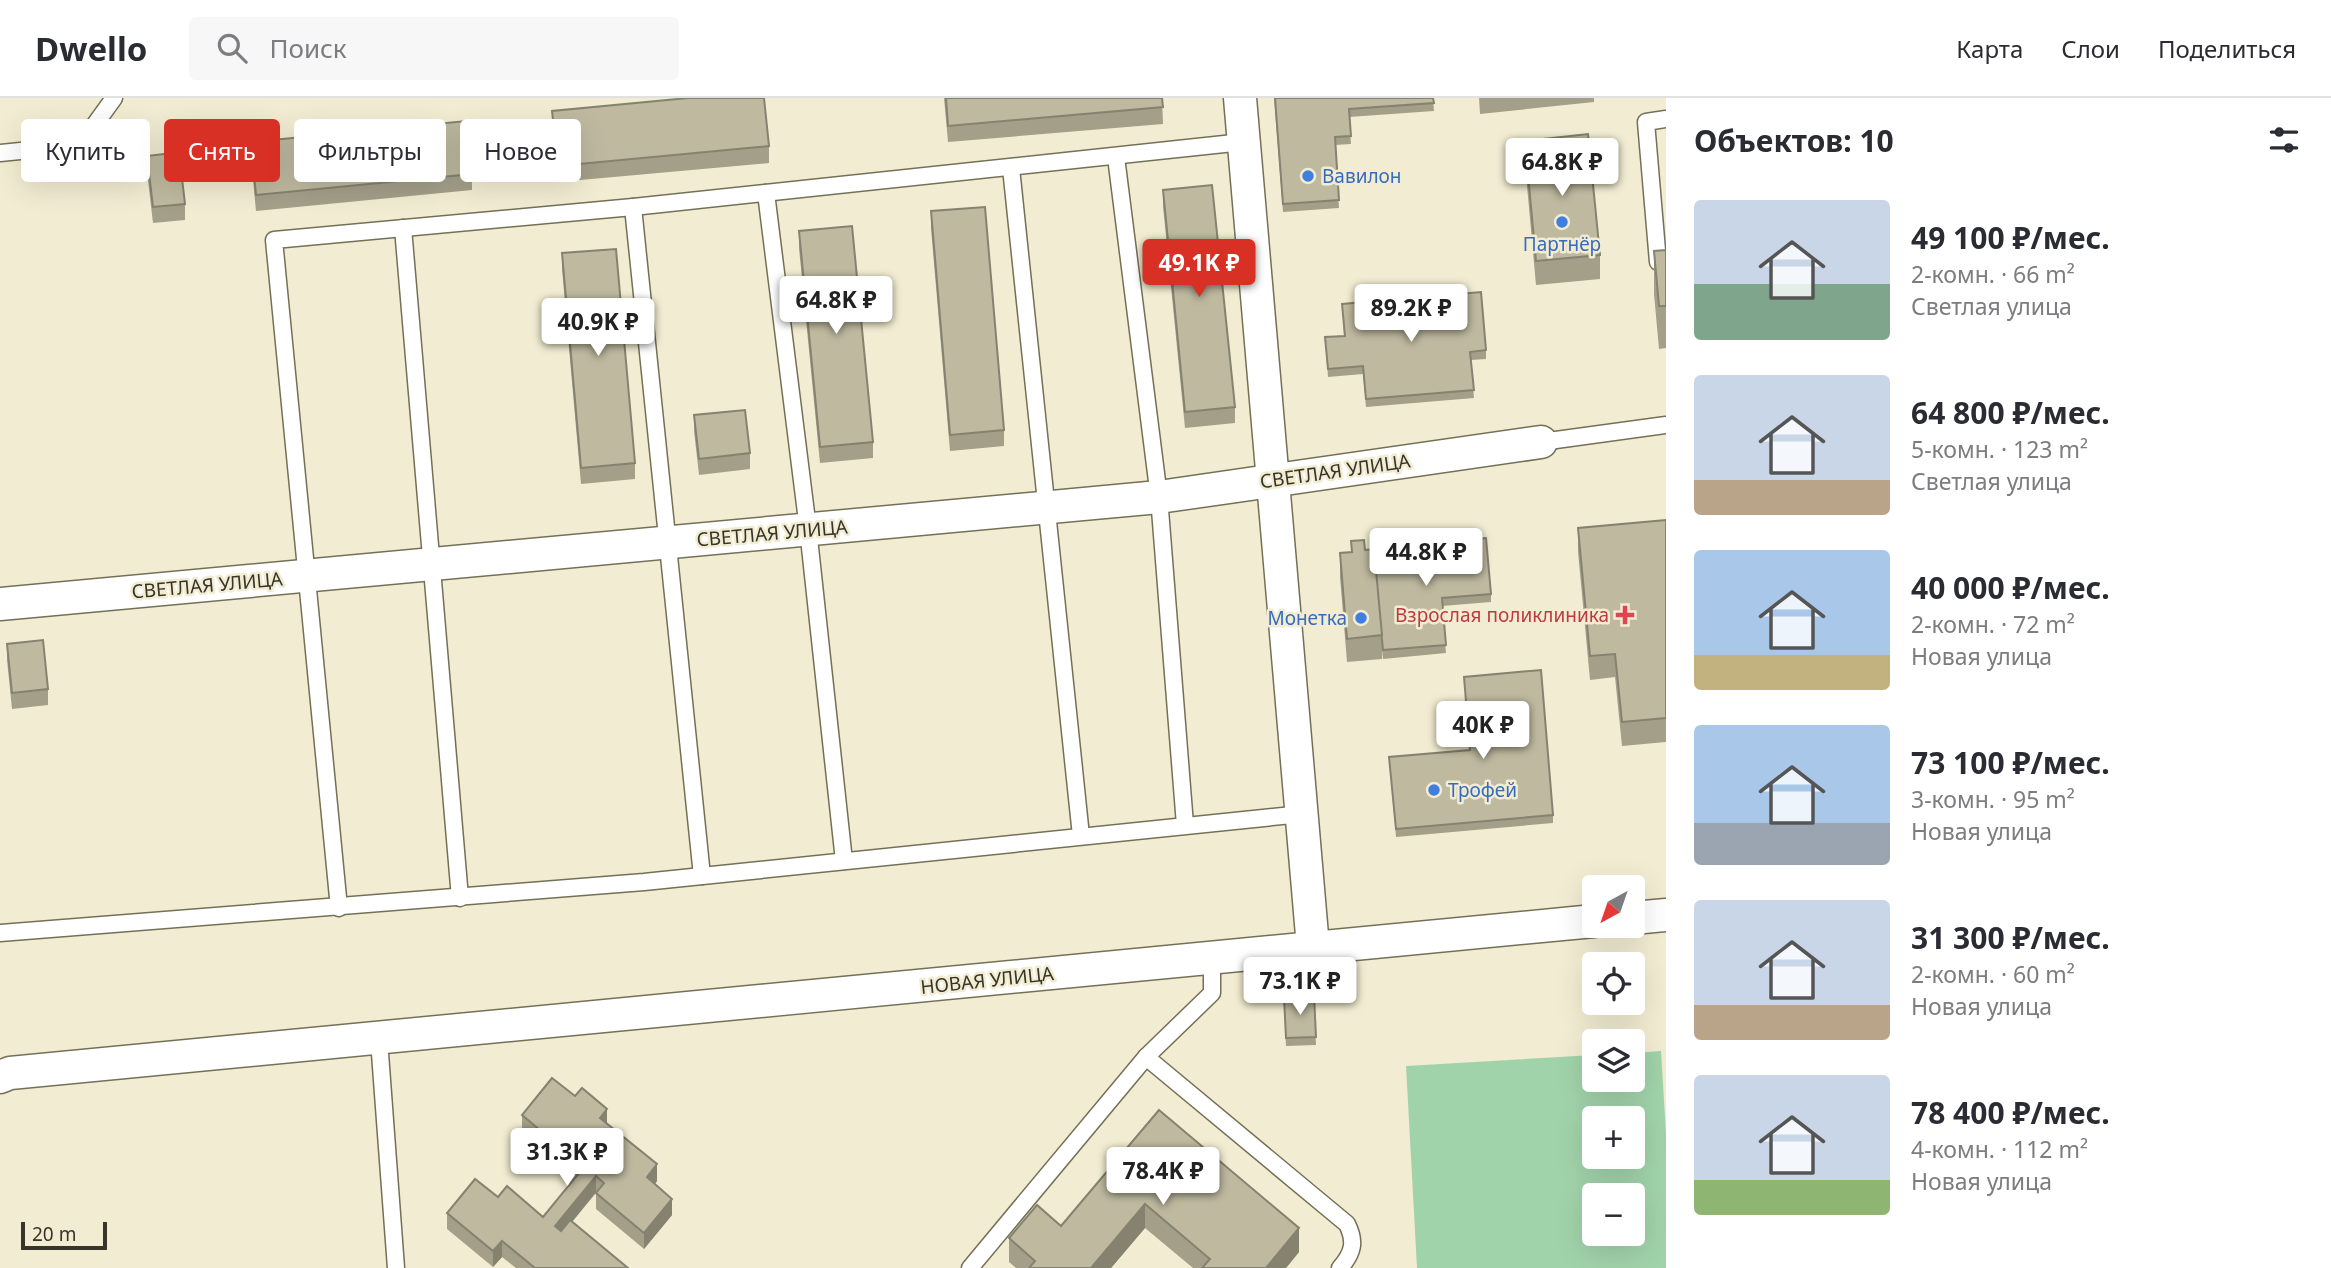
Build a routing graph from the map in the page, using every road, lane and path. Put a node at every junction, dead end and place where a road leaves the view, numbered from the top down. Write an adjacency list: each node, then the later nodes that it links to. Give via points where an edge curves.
1 (114, 98): 5 (lane, via 80,145)
2 (1240, 98): 4 (street)
3 (1666, 119): 11 (lane, via 1646,122 1658,262)
4 (1243, 142): 6 (lane); 14 (street)
5 (0, 153)
6 (1116, 157): 7 (lane); 15 (lane)
7 (1010, 168): 8 (lane); 16 (lane)
8 (766, 193): 9 (lane); 17 (lane)
9 (633, 206): 10 (lane); 18 (lane)
10 (403, 228): 19 (lane); 20 (lane, via 274,240)
11 (1666, 261)
12 (1666, 425): 13 (lane)
13 (1541, 442): 14 (street, СВЕТЛАЯ УЛИЦА)
14 (1273, 480): 15 (street, СВЕТЛАЯ УЛИЦА); 22 (street)
15 (1158, 496): 16 (street, СВЕТЛАЯ УЛИЦА); 23 (lane)
16 (1047, 507): 17 (street, СВЕТЛАЯ УЛИЦА); 24 (lane)
17 (808, 529): 18 (street, СВЕТЛАЯ УЛИЦА); 25 (lane)
18 (668, 542): 19 (street, СВЕТЛАЯ УЛИЦА); 26 (lane)
19 (432, 564): 20 (street, СВЕТЛАЯ УЛИЦА); 27 (lane)
20 (306, 576): 21 (street, СВЕТЛАЯ УЛИЦА); 28 (lane)
21 (0, 604)
22 (1302, 814): 23 (lane); 33 (street)
23 (1185, 825): 24 (lane)
24 (1081, 836): 25 (lane)
25 (844, 862): 26 (lane)
26 (702, 876): 27 (lane)
27 (460, 898): 28 (lane)
28 (339, 908): 32 (lane)
29 (1666, 915): 30 (street)
30 (1645, 917)
31 (1582, 922): 33 (street, НОВАЯ УЛИЦА)
32 (0, 933)
33 (1313, 947): 34 (street, НОВАЯ УЛИЦА)
34 (1212, 958): 35 (street, НОВАЯ УЛИЦА); 36 (lane, via 1212,993)
35 (379, 1040): 37 (street, НОВАЯ УЛИЦА); 38 (lane)
36 (1146, 1056): 39 (lane); 40 (lane, via 1348,1224 1354,1238 1352,1251)
37 (0, 1077)
38 (396, 1268)
39 (970, 1268)
40 (1340, 1268)

